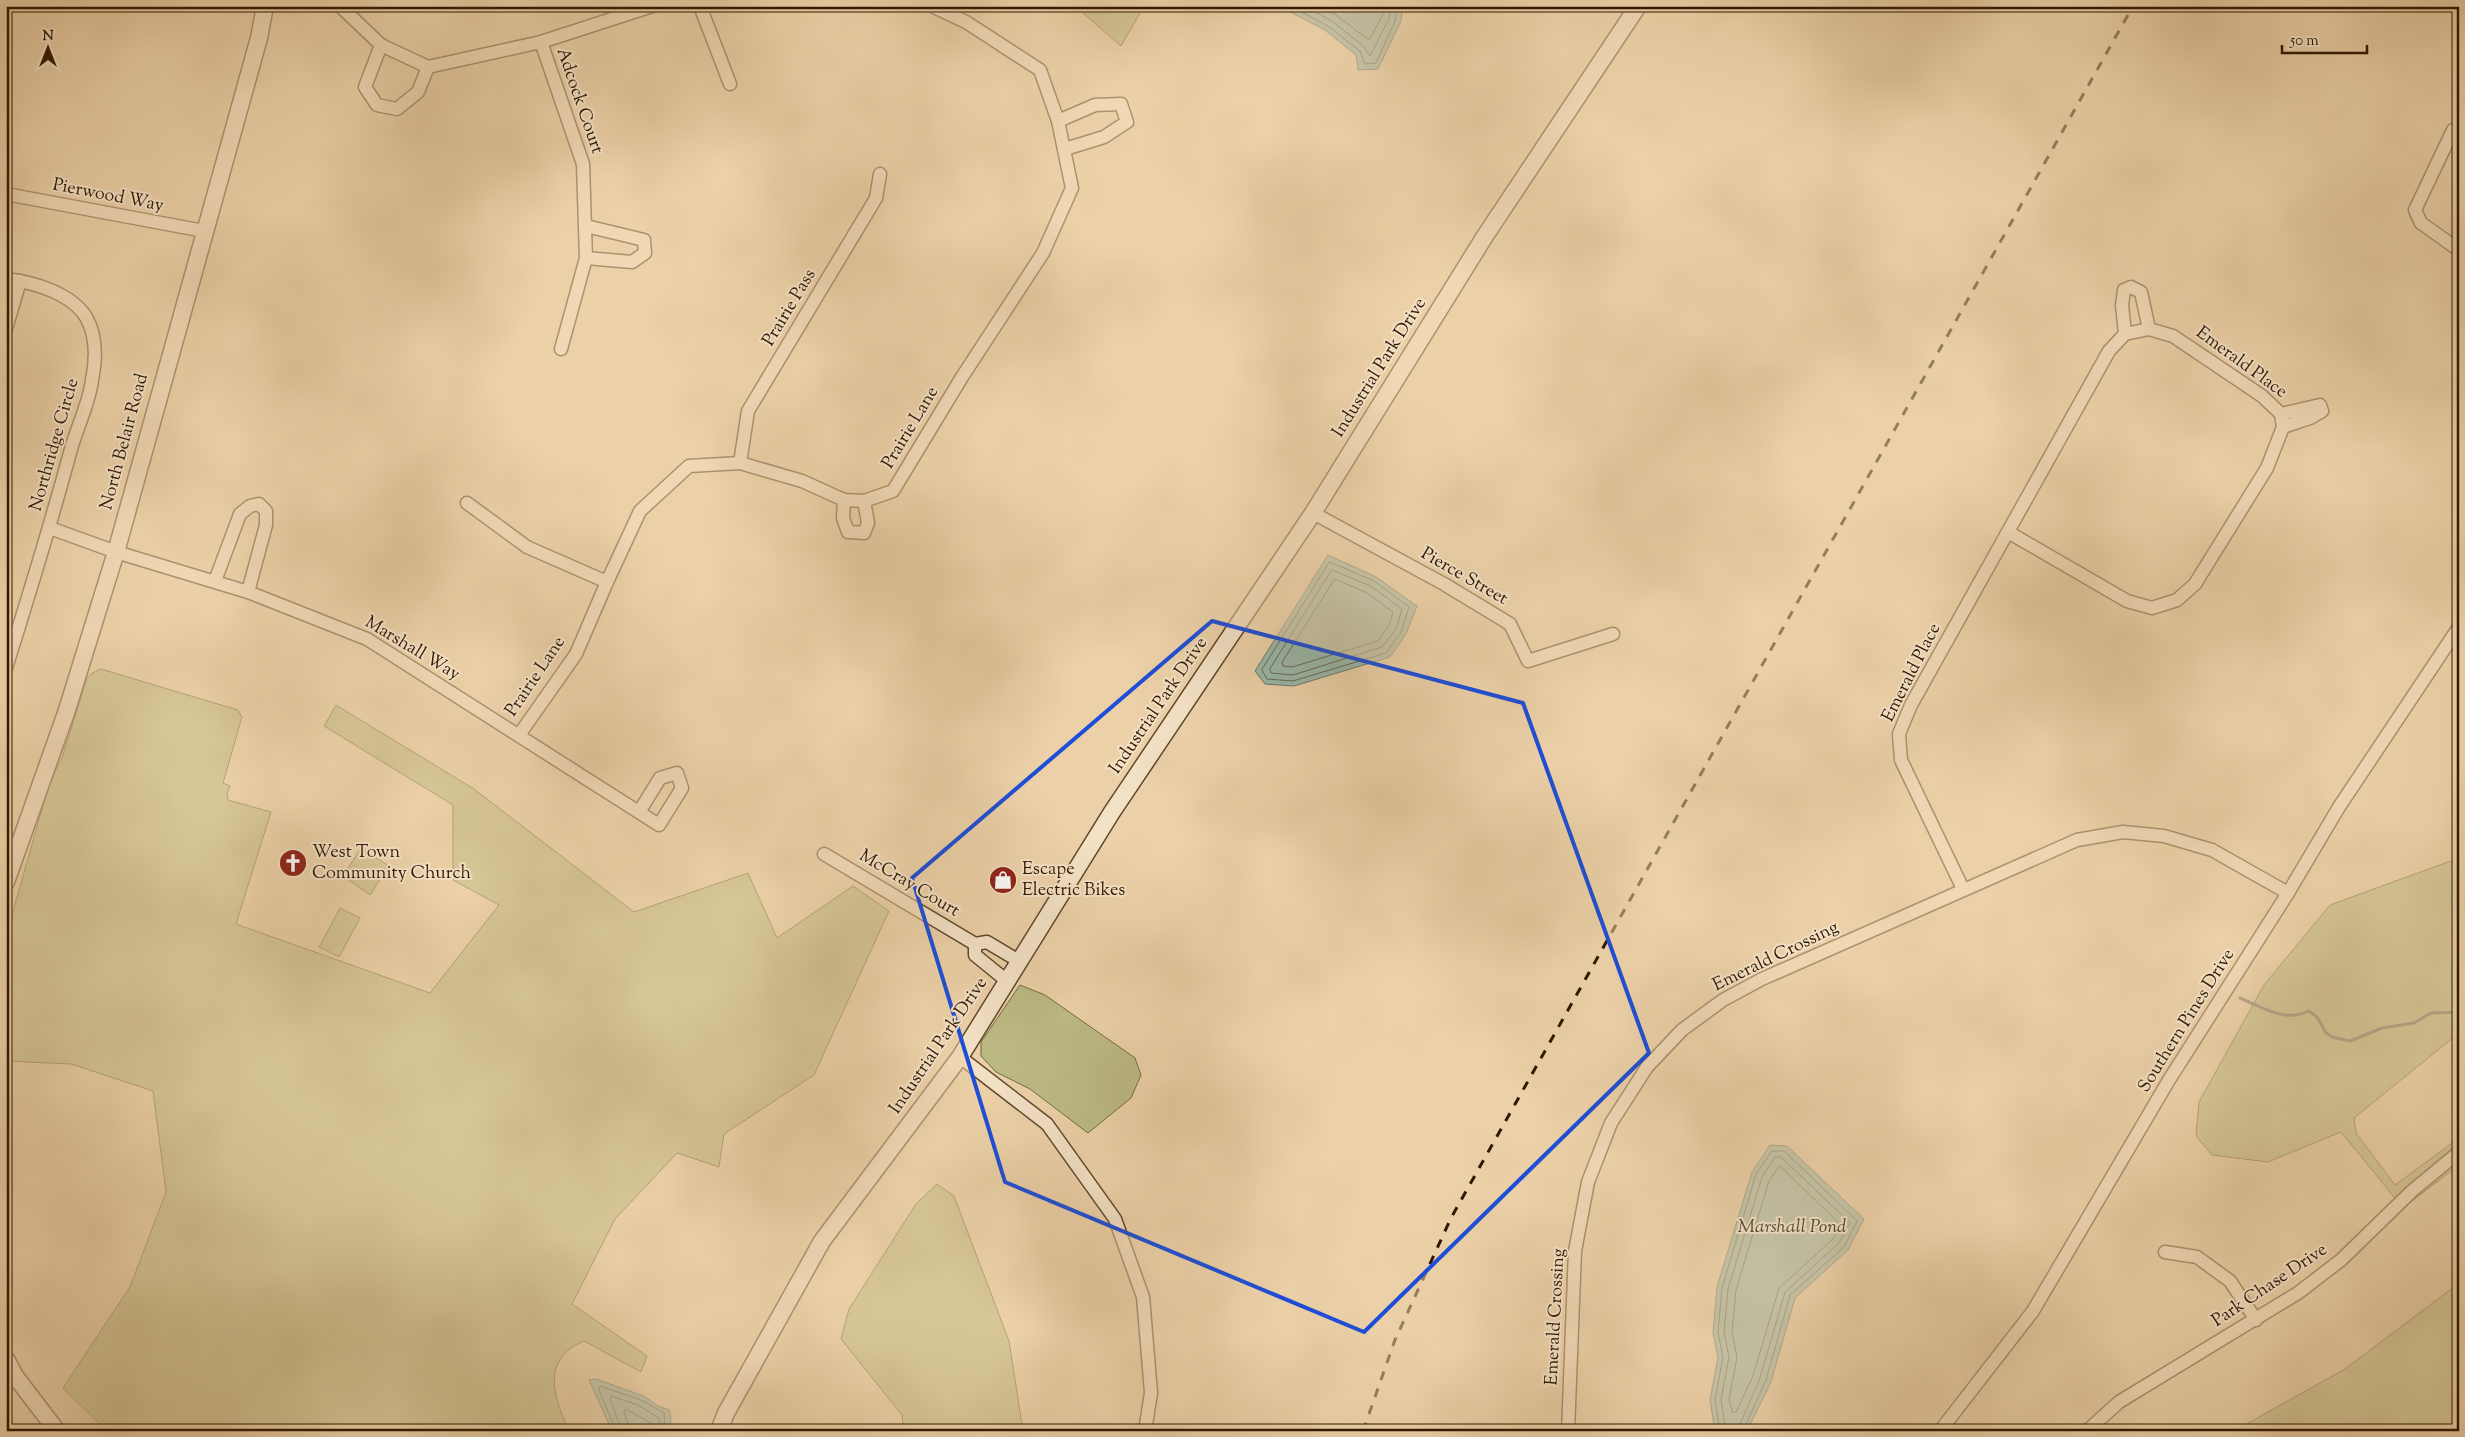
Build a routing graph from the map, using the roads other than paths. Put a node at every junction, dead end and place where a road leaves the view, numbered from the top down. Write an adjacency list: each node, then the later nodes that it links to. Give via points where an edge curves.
1 (265, 6): 17 (street, North Belair Road, via 259,38)
2 (340, 6): 8 (street)
3 (652, 6): 7 (street)
4 (700, 6): 10 (street)
5 (932, 6): 11 (street, Prairie Lane, via 966,22 1040,70)
6 (1638, 6): 32 (street, Industrial Park Drive, via 1485,236)
7 (541, 42): 9 (street); 16 (street, Adcock Court, via 583,164)
8 (381, 45): 9 (street); 9 (street, via 365,87 377,106 398,109 418,92)
9 (428, 67)
10 (730, 84)
11 (1058, 121): 13 (street, Prairie Lane); 13 (street, via 1095,106 1121,104 1127,122 1104,137)
12 (2459, 128): 18 (street, via 2453,130 2416,210 2421,223)
13 (1065, 149): 30 (street, Prairie Lane, via 1072,188 1043,253 893,491)
14 (880, 174): 28 (street, Prairie Pass, via 876,198 748,411)
15 (6, 194): 17 (street, Pierwood Way)
16 (586, 226): 19 (street, Adcock Court); 19 (street, via 644,240 645,253 632,262)
17 (204, 231): 35 (street, North Belair Road)
18 (2459, 250)
19 (586, 258): 25 (street, Adcock Court)
20 (6, 278): 21 (street, Northridge Circle)
21 (20, 280): 22 (street); 33 (street, Northridge Circle, via 62,295 86,317 95,344 92,381)
22 (6, 328)
23 (2149, 329): 24 (street, Emerald Place); 24 (street, via 2141,292 2131,287 2124,290 2122,305); 26 (street, Emerald Place, via 2173,336 2211,360 2262,396)
24 (2125, 334): 34 (street, Emerald Place, via 2109,351)
25 (561, 349)
26 (2281, 414): 27 (street, Emerald Place); 27 (street, via 2320,405 2322,410 2310,418)
27 (2283, 427): 34 (street, Emerald Place, via 2267,468 2195,584 2177,600 2152,608 2127,601)
28 (740, 463): 29 (street, Prairie Lane, via 802,481); 37 (street, Prairie Lane, via 689,466 640,512)
29 (844, 500): 30 (street, Prairie Lane); 30 (street, via 842,518 848,532 864,533 868,523)
30 (864, 501)
31 (467, 503): 37 (street, via 527,547)
32 (1313, 513): 40 (street, Pierce Street, via 1510,624 1528,661); 49 (street, Industrial Park Drive, via 1112,812)
33 (50, 528): 35 (street, Marshall Way); 41 (street, Northridge Circle)
34 (2008, 532): 46 (street, Emerald Place, via 1910,705 1899,734 1901,760)
35 (116, 552): 36 (street, Marshall Way); 45 (street, North Belair Road, via 66,713)
36 (215, 581): 38 (street, Marshall Way); 38 (street, via 240,514 259,504 266,511 266,525)
37 (607, 582): 42 (street, Prairie Lane, via 576,654)
38 (248, 592): 42 (street, Marshall Way, via 367,639)
39 (2459, 627): 47 (street, Southern Pines Drive, via 2339,807)
40 (1613, 634)
41 (6, 668)
42 (519, 735): 43 (street, Marshall Way)
43 (639, 812)
44 (824, 854): 48 (street, McCray Court)
45 (6, 882)
46 (1963, 889): 47 (street, Emerald Crossing, via 2077,840 2123,832 2164,836 2212,850); 59 (street, Emerald Crossing, via 1723,1000 1682,1030 1647,1066 1611,1123 1588,1182 1575,1251)
47 (2288, 893): 60 (street, Southern Pines Drive, via 2169,1080 2033,1311)
48 (975, 944): 49 (street, McCray Court, via 987,942); 50 (street, via 975,955)
49 (1020, 962): 50 (street, Industrial Park Drive)
50 (1007, 981): 51 (street, Industrial Park Drive)
51 (960, 1057): 57 (street, Industrial Park Drive, via 822,1241 726,1412); 58 (street, via 1047,1124 1115,1219 1143,1297 1151,1393)
52 (2459, 1152): 54 (street, Park Chase Drive, via 2412,1191 2341,1260)
53 (2165, 1252): 54 (street, via 2197,1257 2230,1281)
54 (2256, 1320): 61 (street, Park Chase Drive, via 2119,1402)
55 (6, 1359): 56 (street)
56 (57, 1431)
57 (719, 1431)
58 (1145, 1431)
59 (1568, 1431)
60 (1940, 1431)
61 (2087, 1431)

